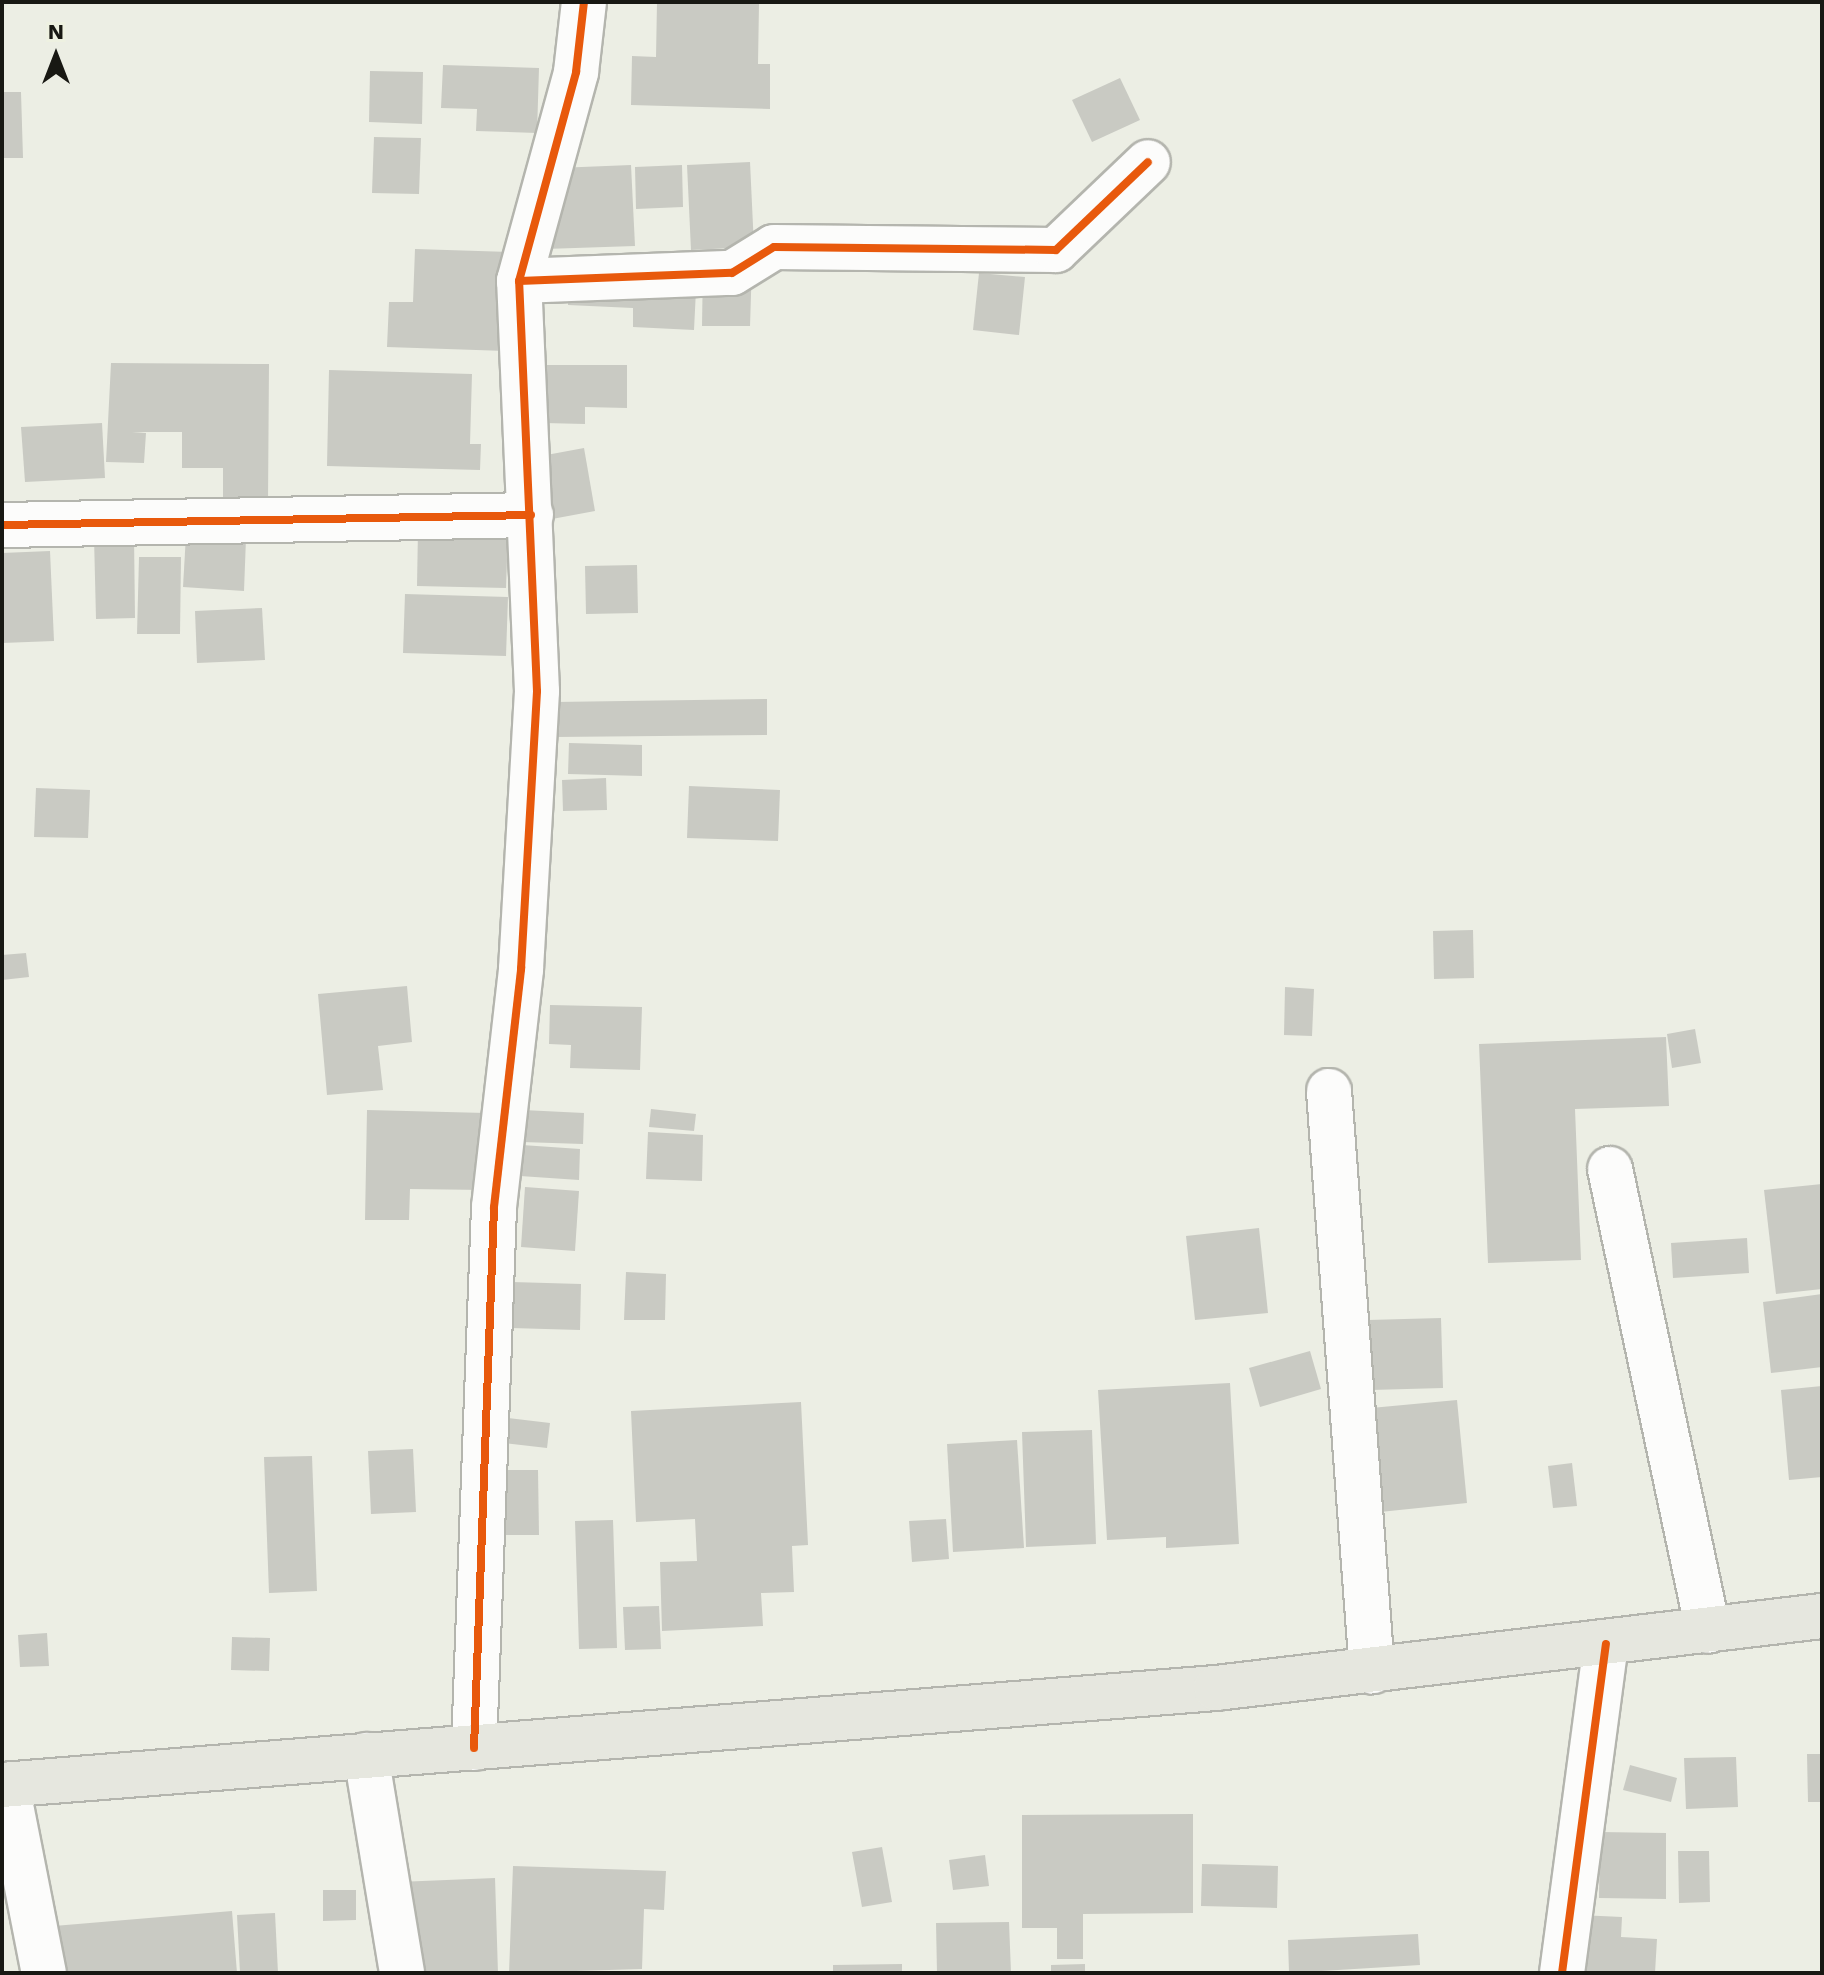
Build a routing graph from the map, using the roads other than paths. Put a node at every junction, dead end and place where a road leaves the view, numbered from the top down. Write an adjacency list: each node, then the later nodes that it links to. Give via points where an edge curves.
1 (584, 2): 3 (street, via 576,72)
2 (1148, 162): 3 (street, via 1056,250 774,247 732,273)
3 (519, 281): 4 (street)
4 (531, 515): 5 (street); 12 (street, via 537,691 532,823 494,1207)
5 (2, 525)
6 (1329, 1091): 11 (street)
7 (1610, 1169): 9 (street)
8 (1822, 1616): 9 (main road)
9 (1708, 1631): 10 (main road)
10 (1606, 1644): 11 (main road); 17 (street)
11 (1372, 1671): 12 (main road)
12 (474, 1748): 13 (main road)
13 (366, 1755): 14 (main road); 16 (street)
14 (5, 1785): 15 (street)
15 (44, 1973)
16 (402, 1973)
17 (1562, 1973)

